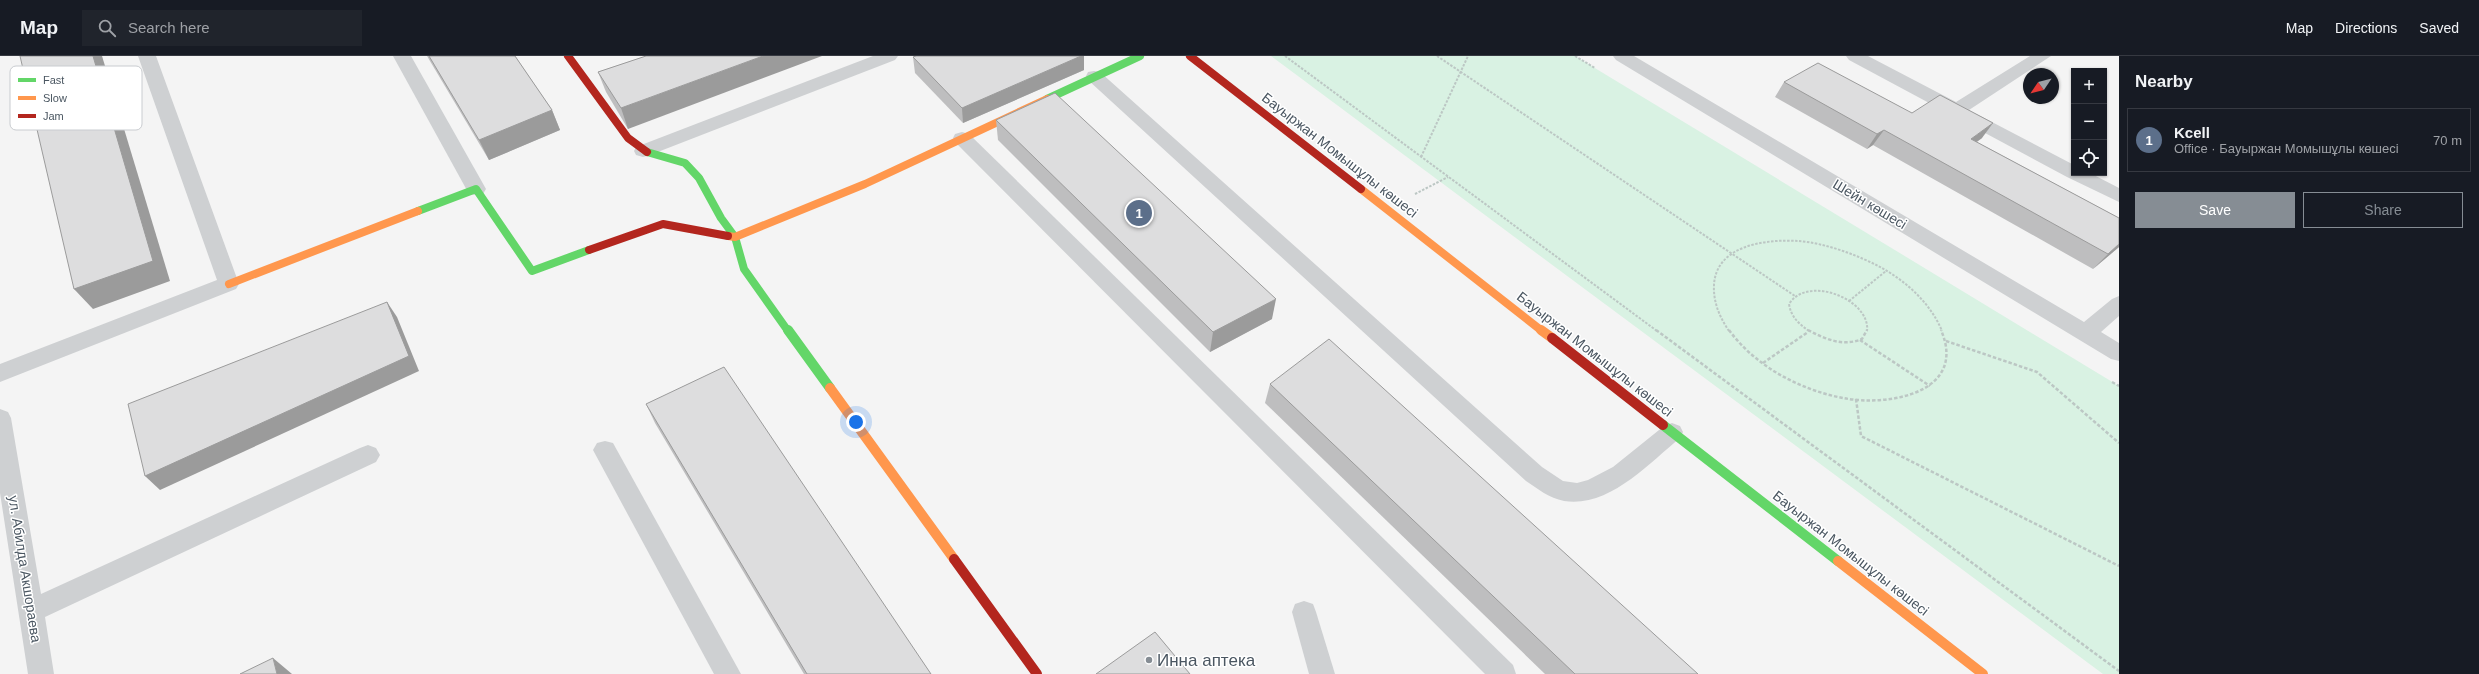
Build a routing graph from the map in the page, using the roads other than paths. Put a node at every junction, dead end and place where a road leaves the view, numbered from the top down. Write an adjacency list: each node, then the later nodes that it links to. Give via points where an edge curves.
1 (147, 56): 19 (street)
2 (402, 56): 16 (street)
3 (568, 56): 13 (street, via 628,138)
4 (889, 56): 13 (street)
5 (1140, 56): 10 (street)
6 (1190, 56): 25 (street, Бауыржан Момышұлы көшесі)
7 (1622, 56): 21 (street, Шейн көшесі)
8 (1855, 56): 11 (street)
9 (2042, 56): 11 (street)
10 (1094, 76): 12 (street); 25 (lane, via 1534,474 1563,491 1587,491 1607,483)
11 (1956, 110): 14 (street)
12 (962, 138): 18 (street, via 865,184); 34 (street)
13 (643, 151): 18 (street, via 685,163 699,178 721,218)
14 (2071, 171)
15 (2080, 176): 17 (street)
16 (476, 189): 18 (street, via 532,270 663,224); 19 (street)
17 (2119, 196)
18 (735, 237): 32 (street, via 744,269)
19 (229, 284): 23 (street)
20 (2119, 304): 21 (street)
21 (2086, 333): 22 (street, Шейн көшесі)
22 (2119, 353)
23 (0, 373)
24 (0, 418): 28 (street, ул. Абилда Акшораева)
25 (1672, 432): 35 (street, Бауыржан Момышұлы көшесі)
26 (605, 450): 31 (street)
27 (368, 455): 28 (street)
28 (32, 610): 30 (street, ул. Абилда Акшораева)
29 (1304, 612): 33 (lane)
30 (41, 674)
31 (728, 674)
32 (1037, 674)
33 (1322, 674)
34 (1503, 674)
35 (1983, 674)

